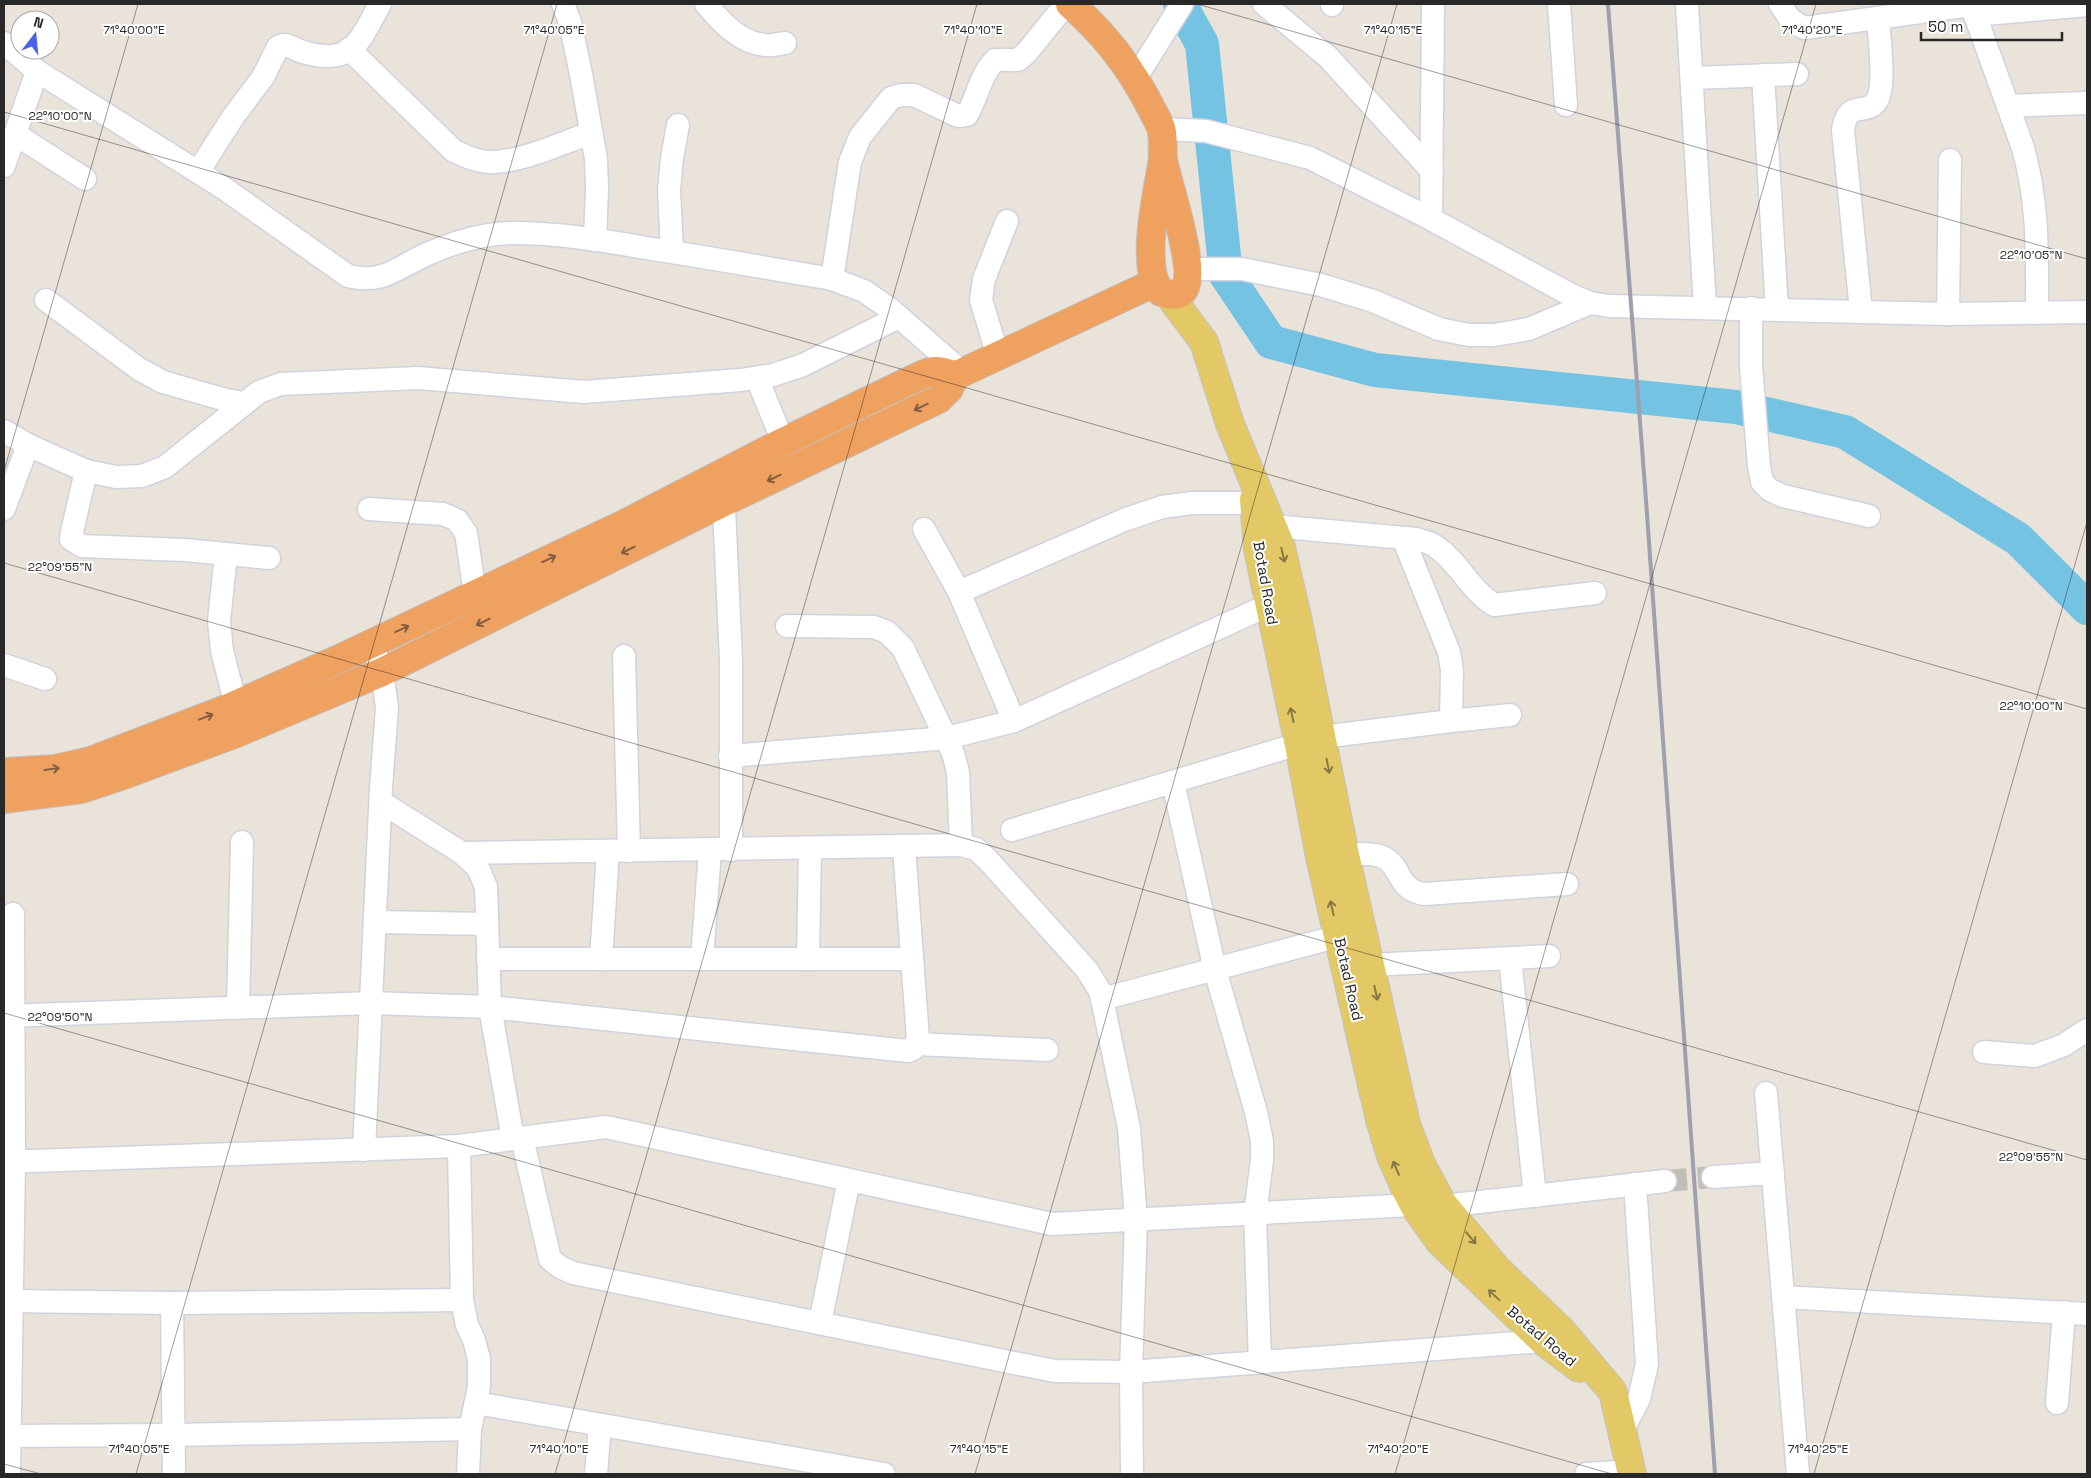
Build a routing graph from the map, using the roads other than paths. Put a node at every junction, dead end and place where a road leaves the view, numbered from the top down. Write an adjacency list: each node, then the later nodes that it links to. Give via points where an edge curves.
1 (380, 4): 16 (street, via 357,44)
2 (706, 4): 15 (street, via 722,24 745,39 765,46)
3 (1068, 4): 21 (highway, via 1094,24); 39 (street, via 1018,60 995,60 988,67 967,115 958,116 914,95 891,98 860,138 850,162)
4 (1182, 4): 21 (street)
5 (1264, 4): 31 (street, via 1328,57)
6 (1433, 4): 31 (street)
7 (1559, 4): 23 (street)
8 (1688, 4): 20 (street)
9 (1780, 4): 13 (street, via 1790,19 1804,28)
10 (2087, 5): 11 (street)
11 (1972, 8): 13 (street); 24 (street)
12 (571, 10): 27 (street)
13 (1878, 18): 46 (street, via 1882,89 1870,108 1853,110 1845,118 1843,130)
14 (4, 43): 17 (street)
15 (785, 43)
16 (350, 50): 27 (street, via 454,151 472,160 511,160); 32 (street, via 320,55 282,44 278,47 263,77)
17 (37, 71): 28 (street); 32 (street)
18 (1797, 74): 19 (street)
19 (1763, 75): 20 (street); 45 (street)
20 (1692, 78): 43 (street)
21 (1135, 79): 26 (highway)
22 (2087, 103): 24 (street)
23 (1566, 105)
24 (2008, 106): 48 (street, via 2029,170 2034,203 2037,230)
25 (678, 125): 38 (street, via 669,190)
26 (1161, 129): 34 (highway); 35 (street, via 1206,131 1310,158)
27 (592, 133): 37 (street, via 597,189)
28 (15, 134): 30 (street); 33 (street)
29 (1950, 160): 49 (street)
30 (4, 166)
31 (1432, 171): 35 (street)
32 (198, 172): 37 (street, via 334,267 348,276 363,279 378,278 430,253 487,235 512,233)
33 (85, 179)
34 (1166, 217): 40 (highway, via 1183,235); 40 (highway, via 1150,256)
35 (1431, 219): 42 (street)
36 (1007, 222): 51 (street, via 984,279 981,300)
37 (595, 240): 38 (street)
38 (672, 252): 39 (street)
39 (832, 279): 50 (street, via 864,290)
40 (1174, 283): 42 (street, via 1242,269 1321,285 1373,301 1440,329 1469,335 1529,329); 51 (highway, via 1143,288); 60 (main road, Botad Road, via 1202,340)
41 (46, 300): 54 (street, via 139,369 163,382)
42 (1590, 303): 43 (street)
43 (1705, 307): 44 (street)
44 (1751, 308): 45 (street); 64 (street, via 1751,366 1762,482 1783,496)
45 (1777, 309): 46 (street)
46 (1861, 311): 49 (street)
47 (2087, 312): 48 (street)
48 (2036, 313): 49 (street)
49 (1948, 314)
50 (899, 317): 52 (street); 53 (street, via 803,365)
51 (998, 356): 52 (highway)
52 (959, 374): 56 (highway, via 933,370); 61 (highway, one-way to 61, via 939,398)
53 (757, 378): 54 (street, via 584,392 418,378 291,383 271,386); 56 (street)
54 (244, 403): 58 (street, via 166,467 142,476 116,477)
55 (4, 431): 57 (street)
56 (783, 442): 59 (highway)
57 (28, 445): 58 (street); 62 (street)
58 (86, 471): 68 (street, via 72,532 71,539 75,543)
59 (722, 473): 61 (street); 72 (highway, one-way to 59, via 622,525)
60 (1254, 490): 65 (main road, Botad Road); 70 (street, via 1162,506); 73 (main road, Botad Road, via 1258,549)
61 (724, 502): 78 (highway, one-way to 78); 86 (street, via 731,660)
62 (4, 509)
63 (370, 509): 72 (street, via 443,514 456,520 466,533)
64 (1869, 516)
65 (1273, 526): 67 (street); 85 (main road, Botad Road, one-way to 85, via 1285,564)
66 (924, 529): 70 (street)
67 (1403, 538): 71 (street, via 1435,545 1482,598 1494,605); 82 (street, via 1449,652)
68 (226, 554): 69 (street); 80 (street, via 219,621 222,651)
69 (269, 558)
70 (959, 592): 83 (street)
71 (1595, 592)
72 (475, 594): 75 (highway, one-way to 72)
73 (1269, 605): 83 (street); 85 (main road, Botad Road, one-way to 73)
74 (787, 626): 84 (street, via 874,628 887,632 903,648)
75 (372, 643): 78 (street); 80 (highway)
76 (624, 656): 97 (street)
77 (4, 665): 79 (street)
78 (382, 672): 89 (street, via 387,708); 90 (highway, via 237,733 121,776 82,789)
79 (45, 679)
80 (236, 704): 87 (highway, one-way to 80, via 55,768 90,761)
81 (1510, 716): 82 (street)
82 (1451, 720): 85 (street)
83 (1014, 721): 84 (street)
84 (946, 738): 86 (street); 93 (street, via 958,772)
85 (1310, 741): 88 (street); 99 (main road, Botad Road)
86 (730, 756): 96 (street)
87 (4, 772)
88 (1173, 782): 91 (street); 113 (street)
89 (381, 795): 98 (street); 102 (street)
90 (4, 799)
91 (1012, 830)
92 (242, 842): 117 (street)
93 (961, 845): 94 (street); 114 (street, via 976,849 987,859 1087,970)
94 (904, 847): 95 (street); 111 (street)
95 (810, 849): 96 (street); 110 (street)
96 (721, 850): 97 (street); 109 (street)
97 (618, 851): 98 (street); 108 (street)
98 (462, 853): 103 (street, via 478,868 486,887)
99 (1332, 856): 100 (street, via 1379,856 1389,862 1406,887 1415,893); 104 (main road, Botad Road, one-way to 99); 112 (main road, Botad Road)
100 (1567, 884)
101 (13, 914): 118 (street)
102 (376, 922): 103 (street); 115 (street)
103 (487, 924): 107 (street)
104 (1339, 936): 113 (street); 135 (main road, Botad Road, one-way to 104, via 1391,1156 1380,1120)
105 (1549, 956): 106 (street)
106 (1510, 958): 112 (street); 133 (street)
107 (488, 959): 108 (street); 116 (street)
108 (601, 959): 109 (street)
109 (702, 959): 110 (street)
110 (808, 959): 111 (street)
111 (912, 959): 120 (street)
112 (1370, 965): 134 (main road, Botad Road, one-way to 134, via 1406,1124 1422,1166)
113 (1215, 970): 114 (street); 136 (street, via 1262,1141)
114 (1102, 999): 137 (street, via 1129,1128)
115 (372, 1003): 116 (street); 117 (street); 126 (street)
116 (490, 1007): 120 (street, via 908,1051); 124 (street)
117 (238, 1008): 118 (street)
118 (9, 1016): 127 (street)
119 (2087, 1030): 122 (street, via 2064,1045 2035,1056)
120 (917, 1044): 121 (street)
121 (1047, 1050)
122 (1984, 1052)
123 (1766, 1093): 128 (street)
124 (518, 1139): 125 (street); 130 (street, via 606,1127); 144 (street, via 550,1259 560,1267 573,1273)
125 (459, 1146): 126 (street); 139 (street)
126 (364, 1150): 127 (street)
127 (9, 1162): 140 (street)
128 (1773, 1174): 129 (street); 138 (street)
129 (1714, 1177)
130 (849, 1180): 137 (street, via 1052,1224); 144 (street)
131 (1665, 1181): 132 (street)
132 (1635, 1184): 133 (street); 153 (street, via 1647,1364 1640,1399)
133 (1535, 1196): 134 (street)
134 (1443, 1204): 135 (street); 148 (main road, Botad Road, one-way to 148, via 1498,1269 1561,1330)
135 (1415, 1206): 136 (street); 145 (main road, Botad Road, one-way to 135, via 1440,1242)
136 (1254, 1214): 137 (street); 146 (street)
137 (1136, 1220): 147 (street)
138 (1783, 1297): 142 (street); 164 (street)
139 (462, 1300): 141 (street); 150 (street, via 479,1359)
140 (8, 1301): 141 (street); 155 (street)
141 (172, 1303): 154 (street)
142 (2064, 1312): 143 (street); 149 (street)
143 (2087, 1314)
144 (820, 1323): 147 (street, via 1056,1371)
145 (1544, 1341): 146 (street); 148 (main road, Botad Road)
146 (1260, 1362): 147 (street)
147 (1131, 1372): 162 (street)
148 (1613, 1392): 153 (main road, Botad Road)
149 (2057, 1402)
150 (476, 1403): 151 (street); 152 (street)
151 (600, 1425): 160 (street); 161 (street)
152 (470, 1429): 154 (street); 159 (street)
153 (1622, 1431): 156 (main road, Botad Road)
154 (174, 1435): 155 (street); 158 (street)
155 (6, 1436): 157 (street)
156 (1631, 1473): 163 (street)
157 (10, 1474)
158 (174, 1474)
159 (468, 1474)
160 (596, 1474)
161 (884, 1474)
162 (1132, 1474)
163 (1586, 1474)
164 (1798, 1474)

